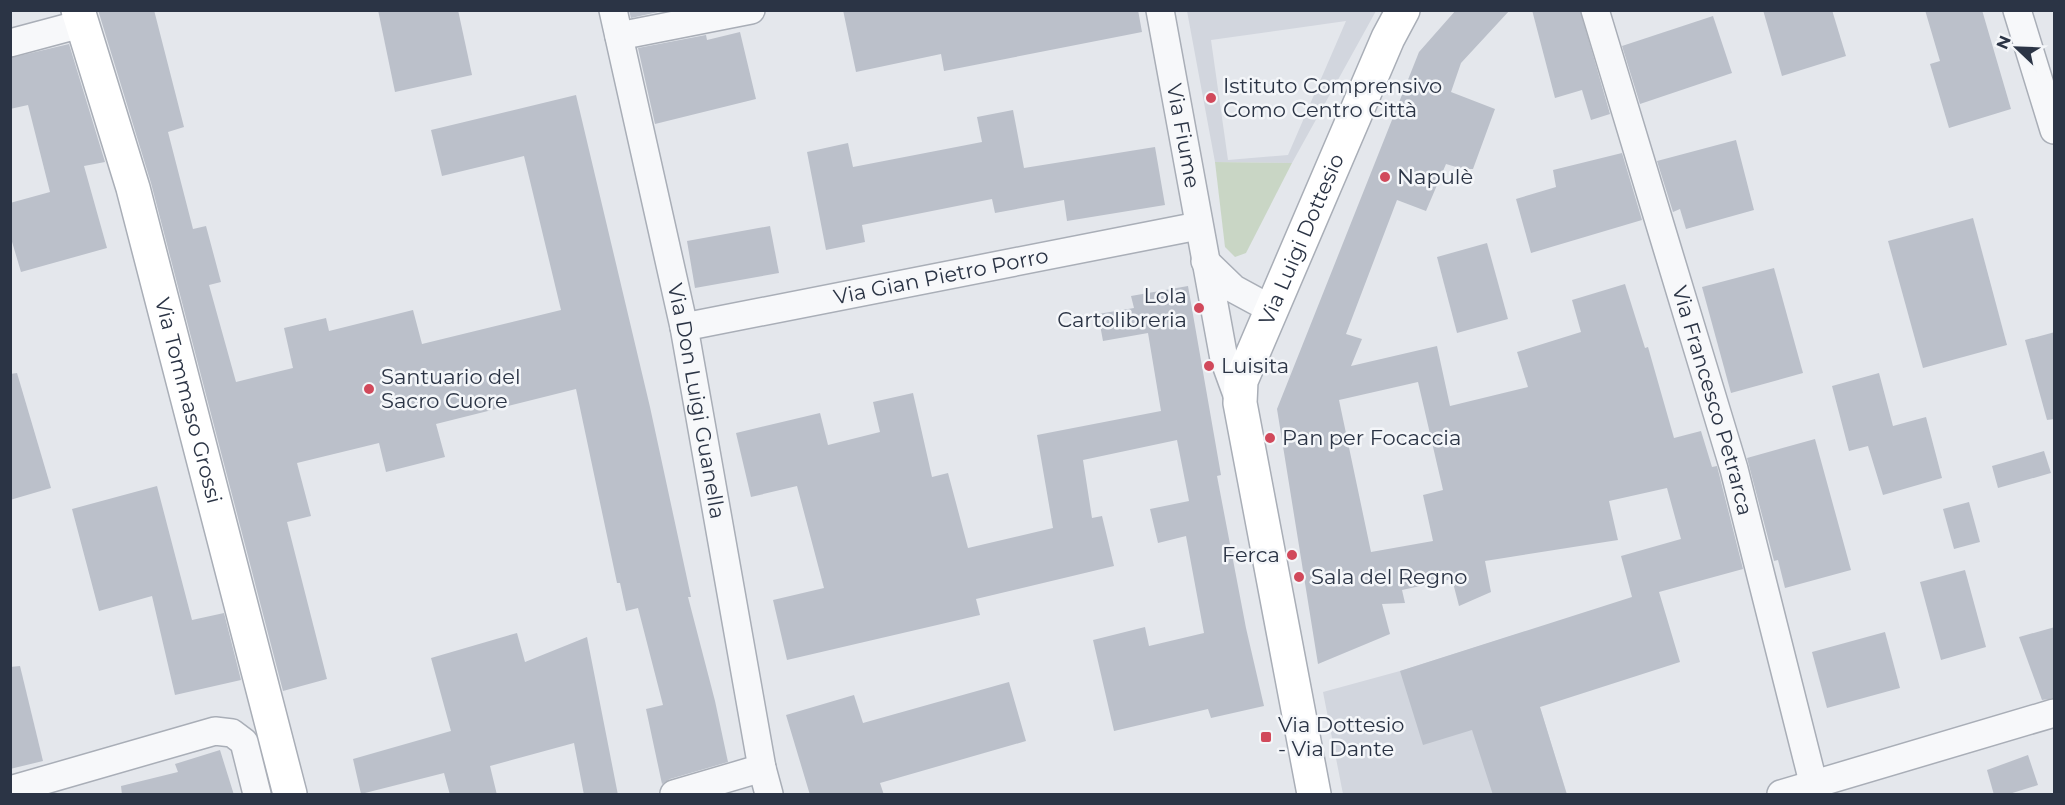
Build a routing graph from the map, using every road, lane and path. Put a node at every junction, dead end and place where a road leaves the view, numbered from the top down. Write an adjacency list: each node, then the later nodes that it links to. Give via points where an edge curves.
1 (751, 10): 7 (street)
2 (1161, 10): 10 (street, Via Fiume)
3 (1403, 10): 12 (main road, Via Luigi Dottesio)
4 (1595, 10): 18 (street, Via Francesco Petrarca, via 1734,469)
5 (2017, 10): 9 (street)
6 (79, 17): 8 (street); 20 (main road, Via Tommaso Grossi, via 133,188)
7 (616, 23): 13 (street, Via Don Luigi Guanella)
8 (10, 43)
9 (2055, 130)
10 (1198, 226): 11 (street, Via Fiume); 13 (street, Via Gian Pietro Porro)
11 (1205, 261): 12 (street, via 1234,289); 14 (street, Via Fiume, via 1224,359)
12 (1271, 309): 14 (main road, Via Luigi Dottesio, via 1241,381)
13 (684, 327): 16 (street, Via Don Luigi Guanella)
14 (1240, 403): 23 (main road, Via Luigi Dottesio)
15 (2055, 713): 18 (street)
16 (762, 768): 21 (street); 22 (street, Via Don Luigi Guanella)
17 (10, 790): 19 (street, via 215,731 232,733 243,742)
18 (1815, 790): 24 (street)
19 (257, 795)
20 (290, 795)
21 (674, 795)
22 (769, 795)
23 (1314, 795)
24 (1781, 795)

